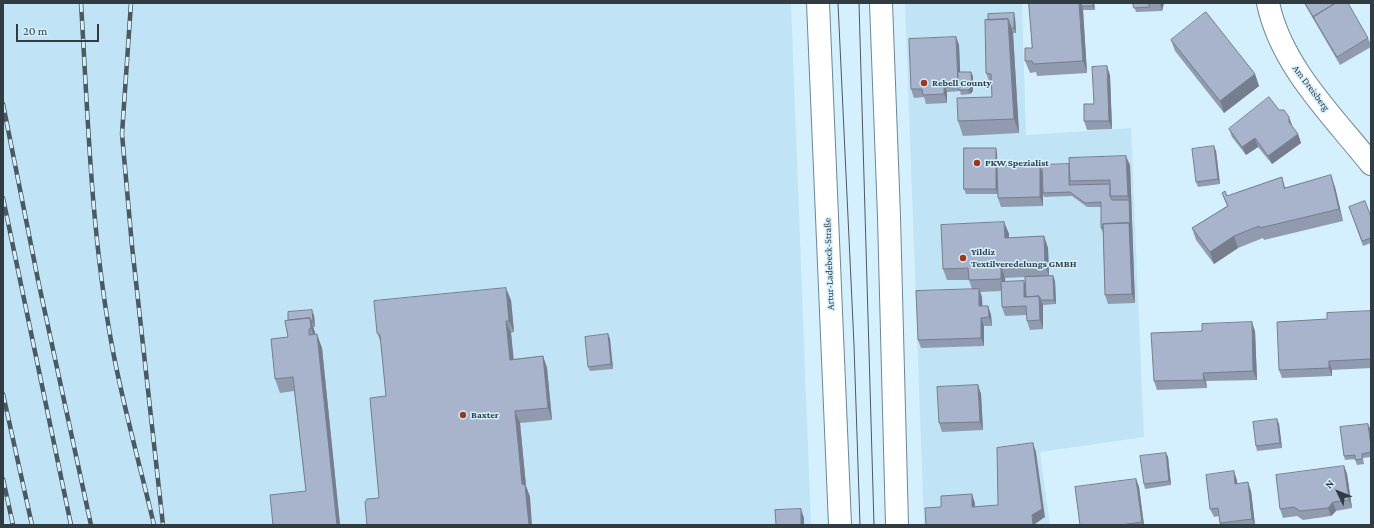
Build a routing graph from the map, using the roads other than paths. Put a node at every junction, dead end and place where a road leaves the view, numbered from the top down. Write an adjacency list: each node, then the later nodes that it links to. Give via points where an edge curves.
1 (818, 3): 5 (street, Artur-Ladebeck-Straße)
2 (881, 3): 6 (street)
3 (1268, 3): 4 (street, Am Dreisberg, via 1286,51 1302,78)
4 (1371, 164)
5 (840, 525)
6 (897, 525)

